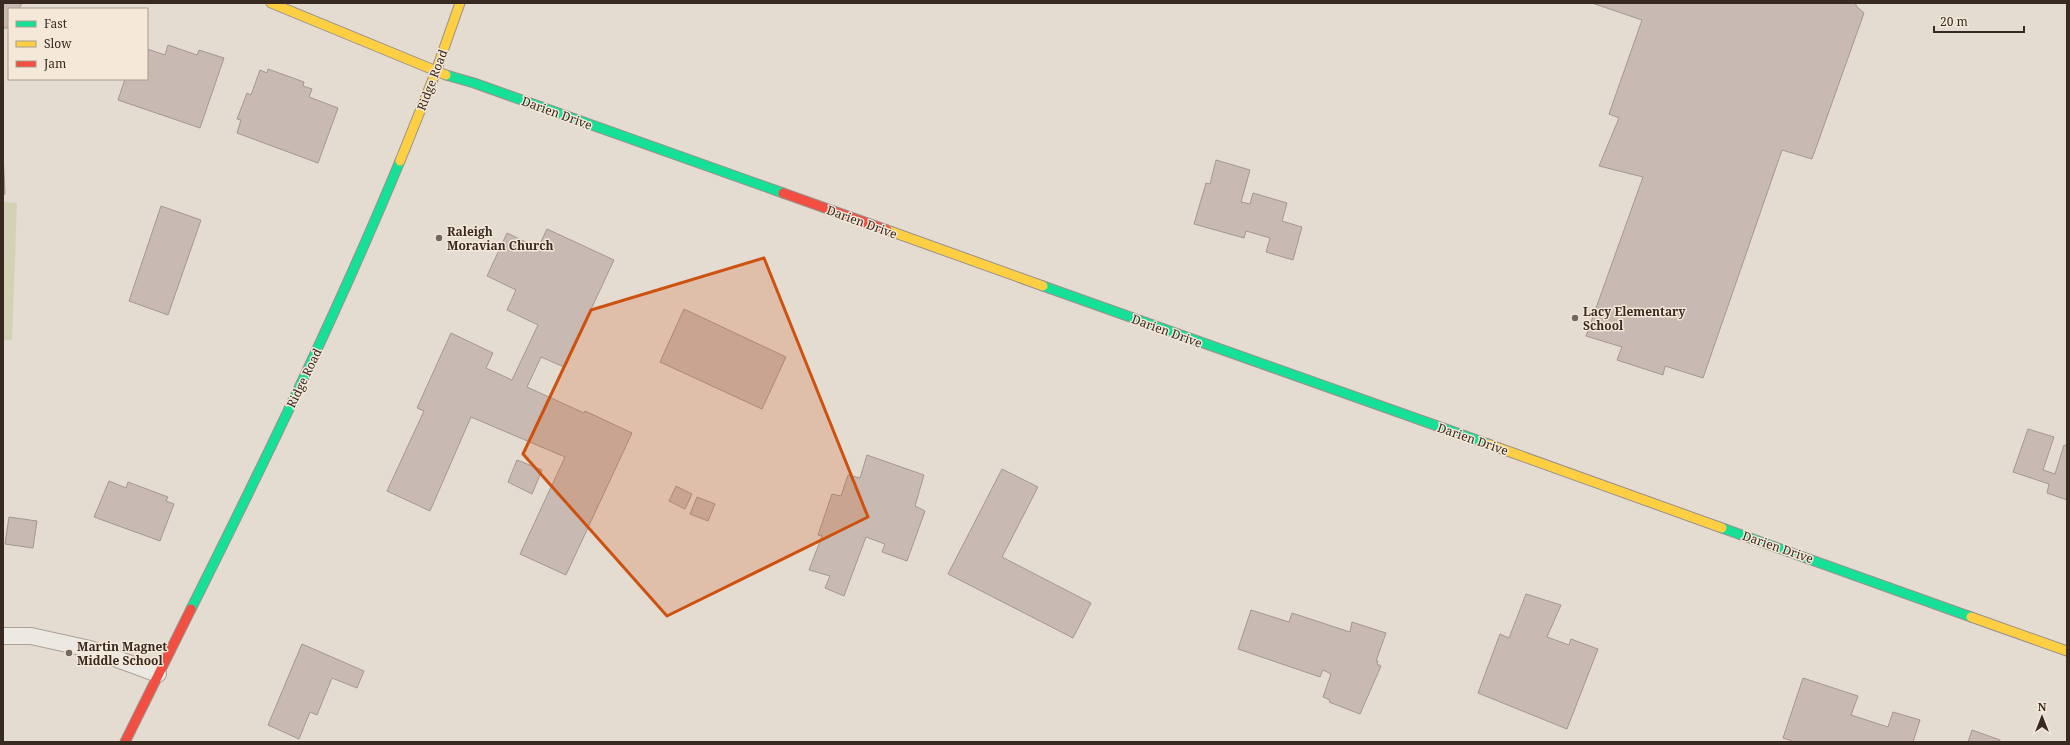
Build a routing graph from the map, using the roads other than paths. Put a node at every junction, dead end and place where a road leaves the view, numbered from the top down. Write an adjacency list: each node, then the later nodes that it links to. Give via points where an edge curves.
1 (271, 3): 3 (street, Darien Drive, via 394,52)
2 (460, 3): 3 (street, Ridge Road)
3 (436, 72): 5 (street, Darien Drive, via 474,83); 6 (street, Ridge Road, via 388,193 334,317)
4 (3, 636): 6 (lane, via 31,636 90,649)
5 (2067, 651)
6 (158, 674): 7 (street, Ridge Road)
7 (125, 742)

